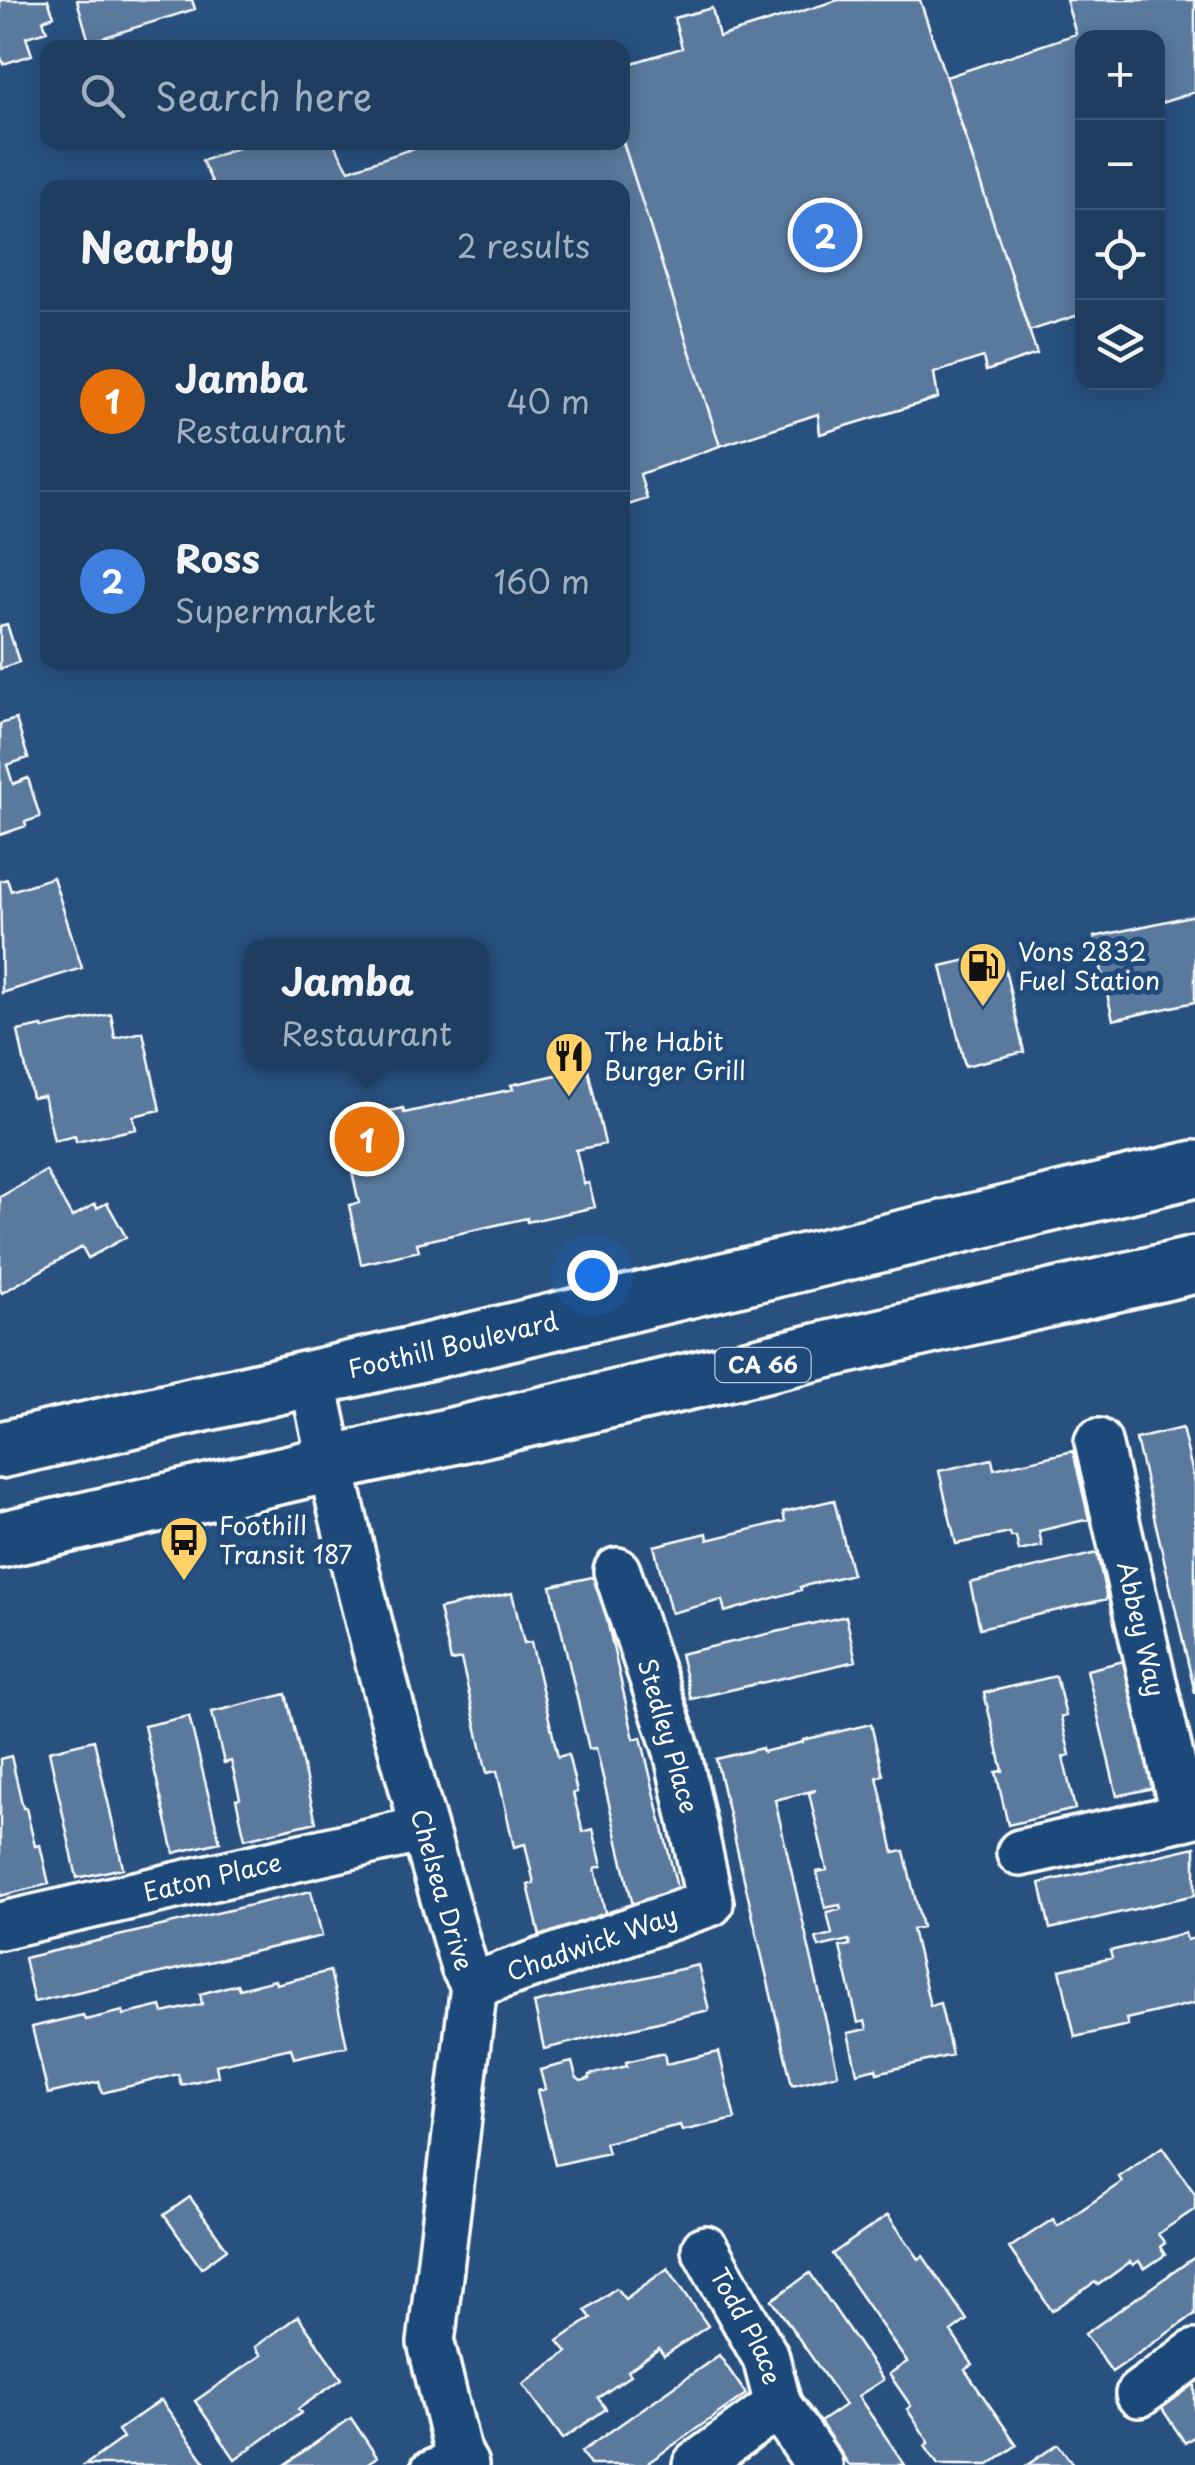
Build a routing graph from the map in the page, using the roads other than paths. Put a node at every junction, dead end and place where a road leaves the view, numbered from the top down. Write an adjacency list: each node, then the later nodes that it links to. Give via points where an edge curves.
1 (1195, 1169): 3 (main road, Foothill Boulevard)
2 (1195, 1265): 6 (main road, CA 66)
3 (314, 1378): 5 (main road, Foothill Boulevard); 6 (street, Chelsea Drive)
4 (1098, 1442): 9 (street, Abbey Way)
5 (0, 1450)
6 (330, 1463): 7 (main road, CA 66); 10 (street, Chelsea Drive)
7 (0, 1540)
8 (617, 1571): 12 (street, Stedley Place, via 677,1751)
9 (1190, 1815): 11 (street)
10 (424, 1829): 13 (street, Eaton Place); 14 (street, Chelsea Drive)
11 (1020, 1853)
12 (710, 1904): 14 (street, Chadwick Way)
13 (0, 1926)
14 (474, 1985): 19 (street, Chelsea Drive, via 431,2343)
15 (704, 2248): 18 (street, Todd Place, via 766,2358)
16 (1195, 2353): 17 (street)
17 (1139, 2394)
18 (778, 2405): 20 (street, Todd Place); 21 (street, Todd Place)
19 (448, 2460)
20 (696, 2465)
21 (819, 2465)

